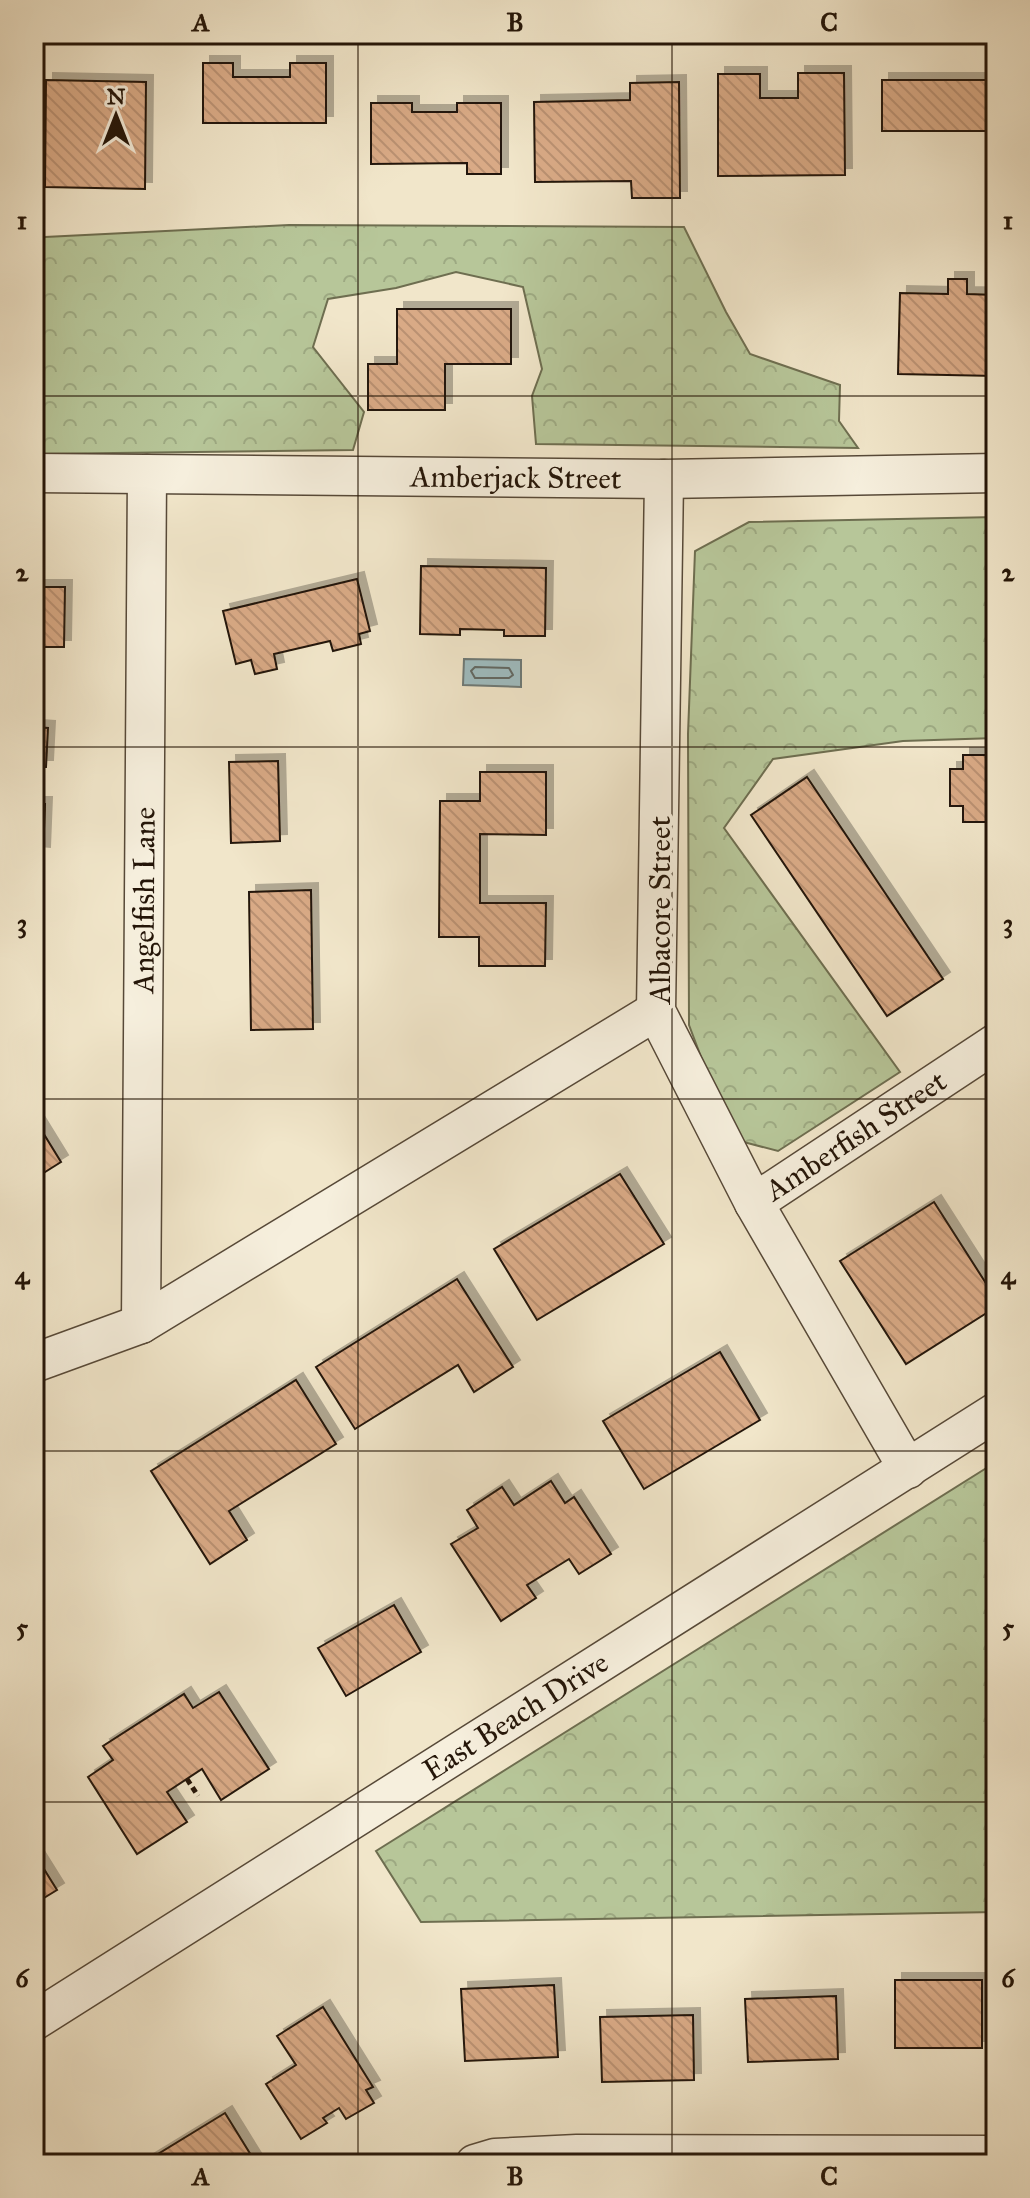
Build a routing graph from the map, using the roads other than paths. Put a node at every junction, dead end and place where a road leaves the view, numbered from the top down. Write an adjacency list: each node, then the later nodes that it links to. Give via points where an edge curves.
1 (34, 473): 3 (street, Amberjack Street)
2 (996, 473): 4 (street, Amberjack Street)
3 (147, 474): 4 (street, Amberjack Street); 8 (street, Angelfish Lane)
4 (664, 479): 5 (street, Albacore Street)
5 (656, 1011): 7 (street, Albacore Street); 8 (street)
6 (996, 1043): 7 (street, Amberfish Street)
7 (754, 1203): 11 (street, Albacore Street)
8 (141, 1324): 9 (street)
9 (34, 1363)
10 (996, 1412): 11 (street, East Beach Drive)
11 (908, 1469): 12 (street, East Beach Drive)
12 (34, 2021)
13 (996, 2155): 14 (street, via 577,2154 495,2158)
14 (475, 2164)

